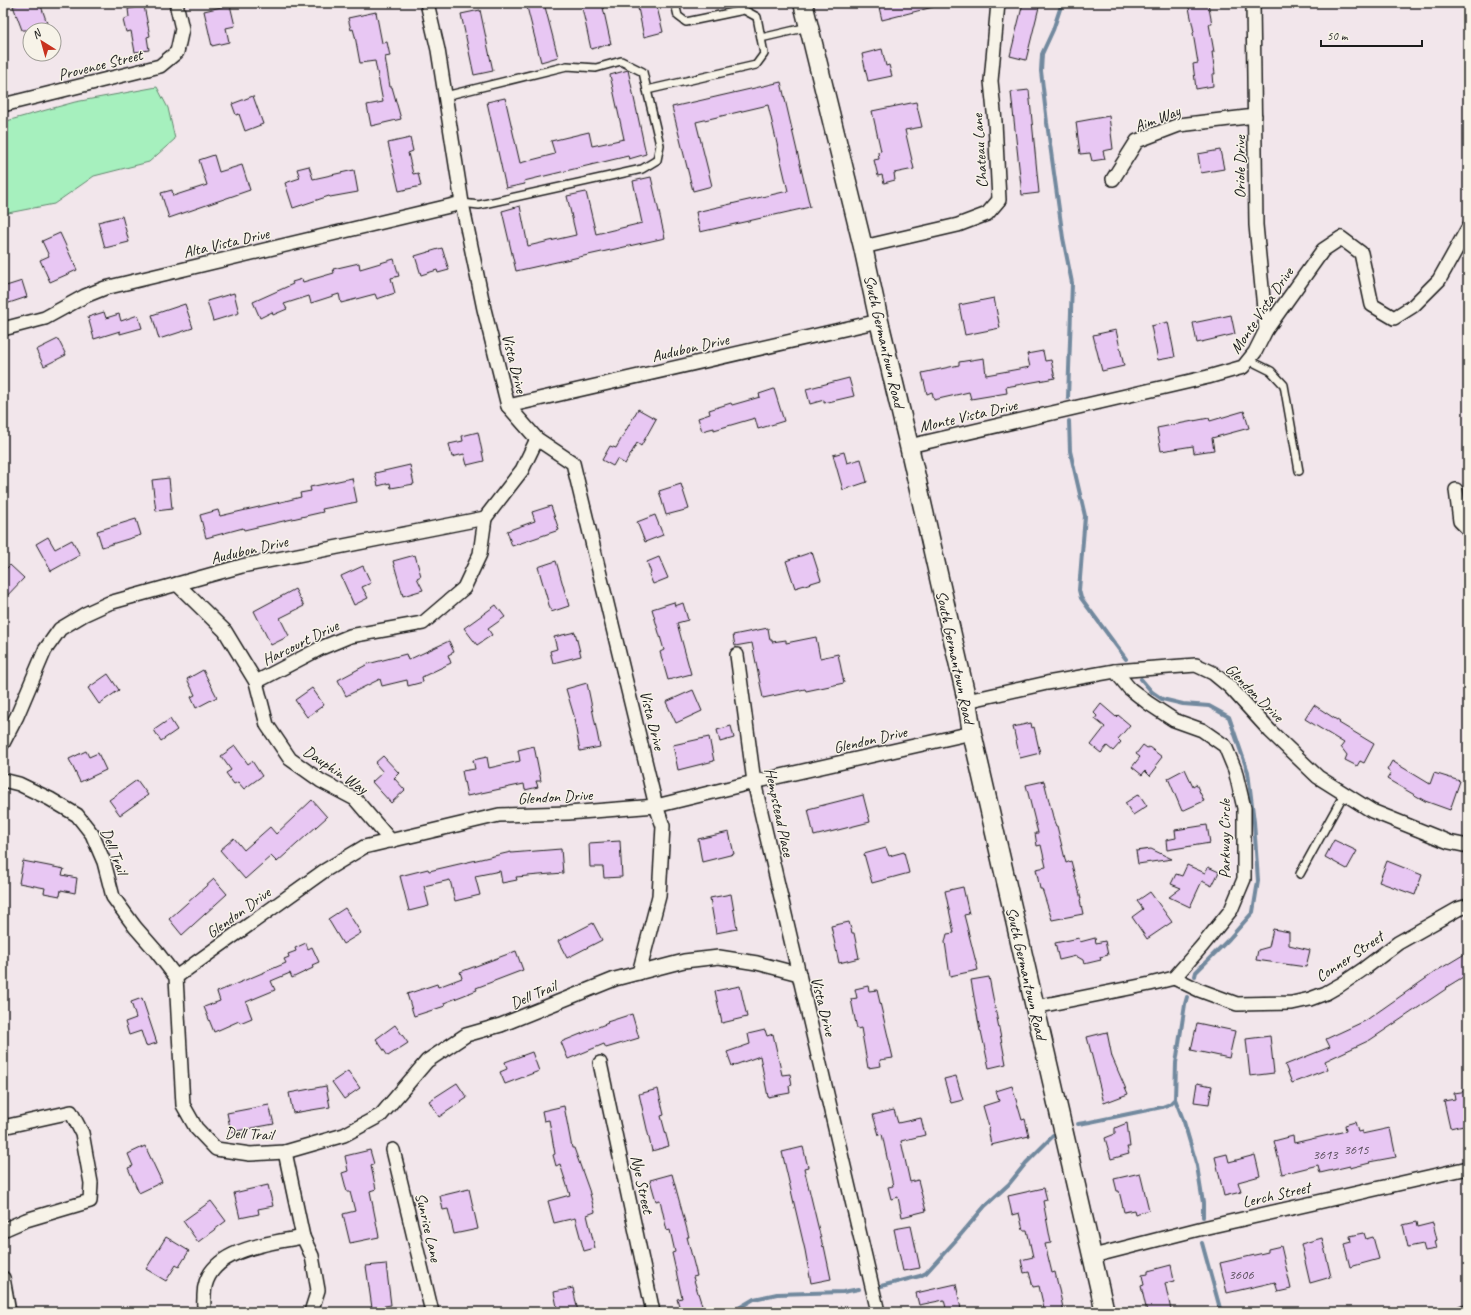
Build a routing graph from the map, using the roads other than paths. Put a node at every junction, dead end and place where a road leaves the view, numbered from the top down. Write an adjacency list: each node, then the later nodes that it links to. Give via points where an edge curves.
1 (176, 3): 11 (street, Provence Street, via 182,29 177,52 160,66)
2 (427, 3): 10 (street, Vista Drive)
3 (675, 3): 8 (lane, via 678,16 686,22 744,10 757,17)
4 (803, 3): 7 (main road, South Germantown Road)
5 (998, 3): 16 (street, Chateau Lane, via 991,81 999,200 987,214 958,225)
6 (1253, 3): 12 (street, Oriole Drive)
7 (808, 27): 8 (lane); 16 (main road, South Germantown Road)
8 (761, 38): 9 (lane, via 764,54 756,65)
9 (647, 90): 10 (lane, via 643,72 621,61 596,68 567,66); 14 (lane, via 660,145 657,160 642,169 509,199 479,205)
10 (445, 96): 14 (street, Vista Drive)
11 (3, 105)
12 (1255, 116): 13 (street, Aim Way, via 1179,125 1137,141); 19 (street, Oriole Drive, via 1256,225)
13 (1113, 179)
14 (462, 203): 18 (street, Alta Vista Drive, via 106,288 85,296 45,318); 21 (street, Vista Drive)
15 (1468, 228): 19 (street, Monte Vista Drive, via 1439,280 1414,306 1394,318 1372,304 1361,253 1341,238 1323,250)
16 (864, 247): 17 (main road, South Germantown Road)
17 (879, 321): 21 (street, Audubon Drive); 23 (main road, South Germantown Road)
18 (3, 329)
19 (1266, 330): 20 (street, Monte Vista Drive)
20 (1249, 360): 23 (street, Monte Vista Drive, via 1243,367 1208,377); 24 (lane, via 1270,371 1284,385)
21 (508, 406): 22 (street, Vista Drive)
22 (537, 439): 26 (street, via 522,470); 38 (street, Vista Drive, via 573,464)
23 (910, 446): 32 (main road, South Germantown Road)
24 (1299, 471)
25 (1456, 490): 27 (street, via 1460,522)
26 (484, 518): 28 (street, Audubon Drive, via 242,566); 31 (street, Harcourt Drive, via 480,554 464,588 423,623 350,636)
27 (1468, 529)
28 (177, 584): 31 (street, Dauphin Way, via 225,631); 34 (street, Audubon Drive, via 109,603 60,629 45,650)
29 (737, 655): 36 (street, Hempstead Place)
30 (1115, 671): 32 (street, Glendon Drive); 37 (street, Glendon Drive, via 1196,665 1213,673 1230,687 1270,731 1318,777); 46 (street, Parkway Circle, via 1129,688 1148,703 1174,720 1202,730 1226,746 1244,808 1244,879 1231,910)
31 (256, 682): 39 (street, Dauphin Way, via 267,725 290,759 355,799)
32 (967, 701): 33 (main road, South Germantown Road)
33 (972, 733): 36 (street, Glendon Drive); 47 (main road, South Germantown Road)
34 (3, 743)
35 (3, 780): 45 (street, Dell Trail, via 50,799 77,816 92,834 104,862 113,897)
36 (754, 782): 38 (street, Glendon Drive); 44 (street, Hempstead Place)
37 (1344, 794): 40 (street, Glendon Drive, via 1372,811 1449,842); 41 (lane)
38 (656, 806): 39 (street, Glendon Drive, via 499,815); 43 (street, Vista Drive, via 664,826 659,896)
39 (391, 841): 45 (street, Glendon Drive, via 364,847 324,871)
40 (1468, 846)
41 (1300, 874)
42 (1468, 906): 46 (street, Conner Street, via 1458,909 1398,943 1340,985 1310,999 1292,1003 1237,1004)
43 (639, 972): 44 (street, Vista Drive, via 684,961 719,957); 51 (street, Dell Trail, via 615,979 501,1026 466,1034 427,1061 381,1115 344,1135)
44 (800, 974): 63 (street, Vista Drive)
45 (176, 978): 51 (street, Dell Trail, via 183,1106 196,1128 216,1149 250,1154)
46 (1174, 978): 47 (street)
47 (1035, 1007): 55 (main road, South Germantown Road)
48 (600, 1063): 62 (street, Nye Street)
49 (3, 1128): 53 (street, via 71,1112 82,1133 91,1183 90,1201 26,1220)
50 (393, 1150): 61 (street, Sunrise Lane)
51 (285, 1152): 54 (street)
52 (1468, 1168): 55 (street, Lerch Street, via 1202,1228)
53 (3, 1230)
54 (303, 1237): 59 (street, via 236,1252 214,1266 204,1287); 60 (street, via 312,1256 318,1290)
55 (1093, 1256): 64 (main road, South Germantown Road)
56 (3, 1278): 58 (street)
57 (1468, 1311): 65 (street)
58 (8, 1312)
59 (205, 1312)
60 (310, 1312)
61 (432, 1312)
62 (653, 1312)
63 (878, 1312)
64 (1105, 1312)
65 (1463, 1312)

